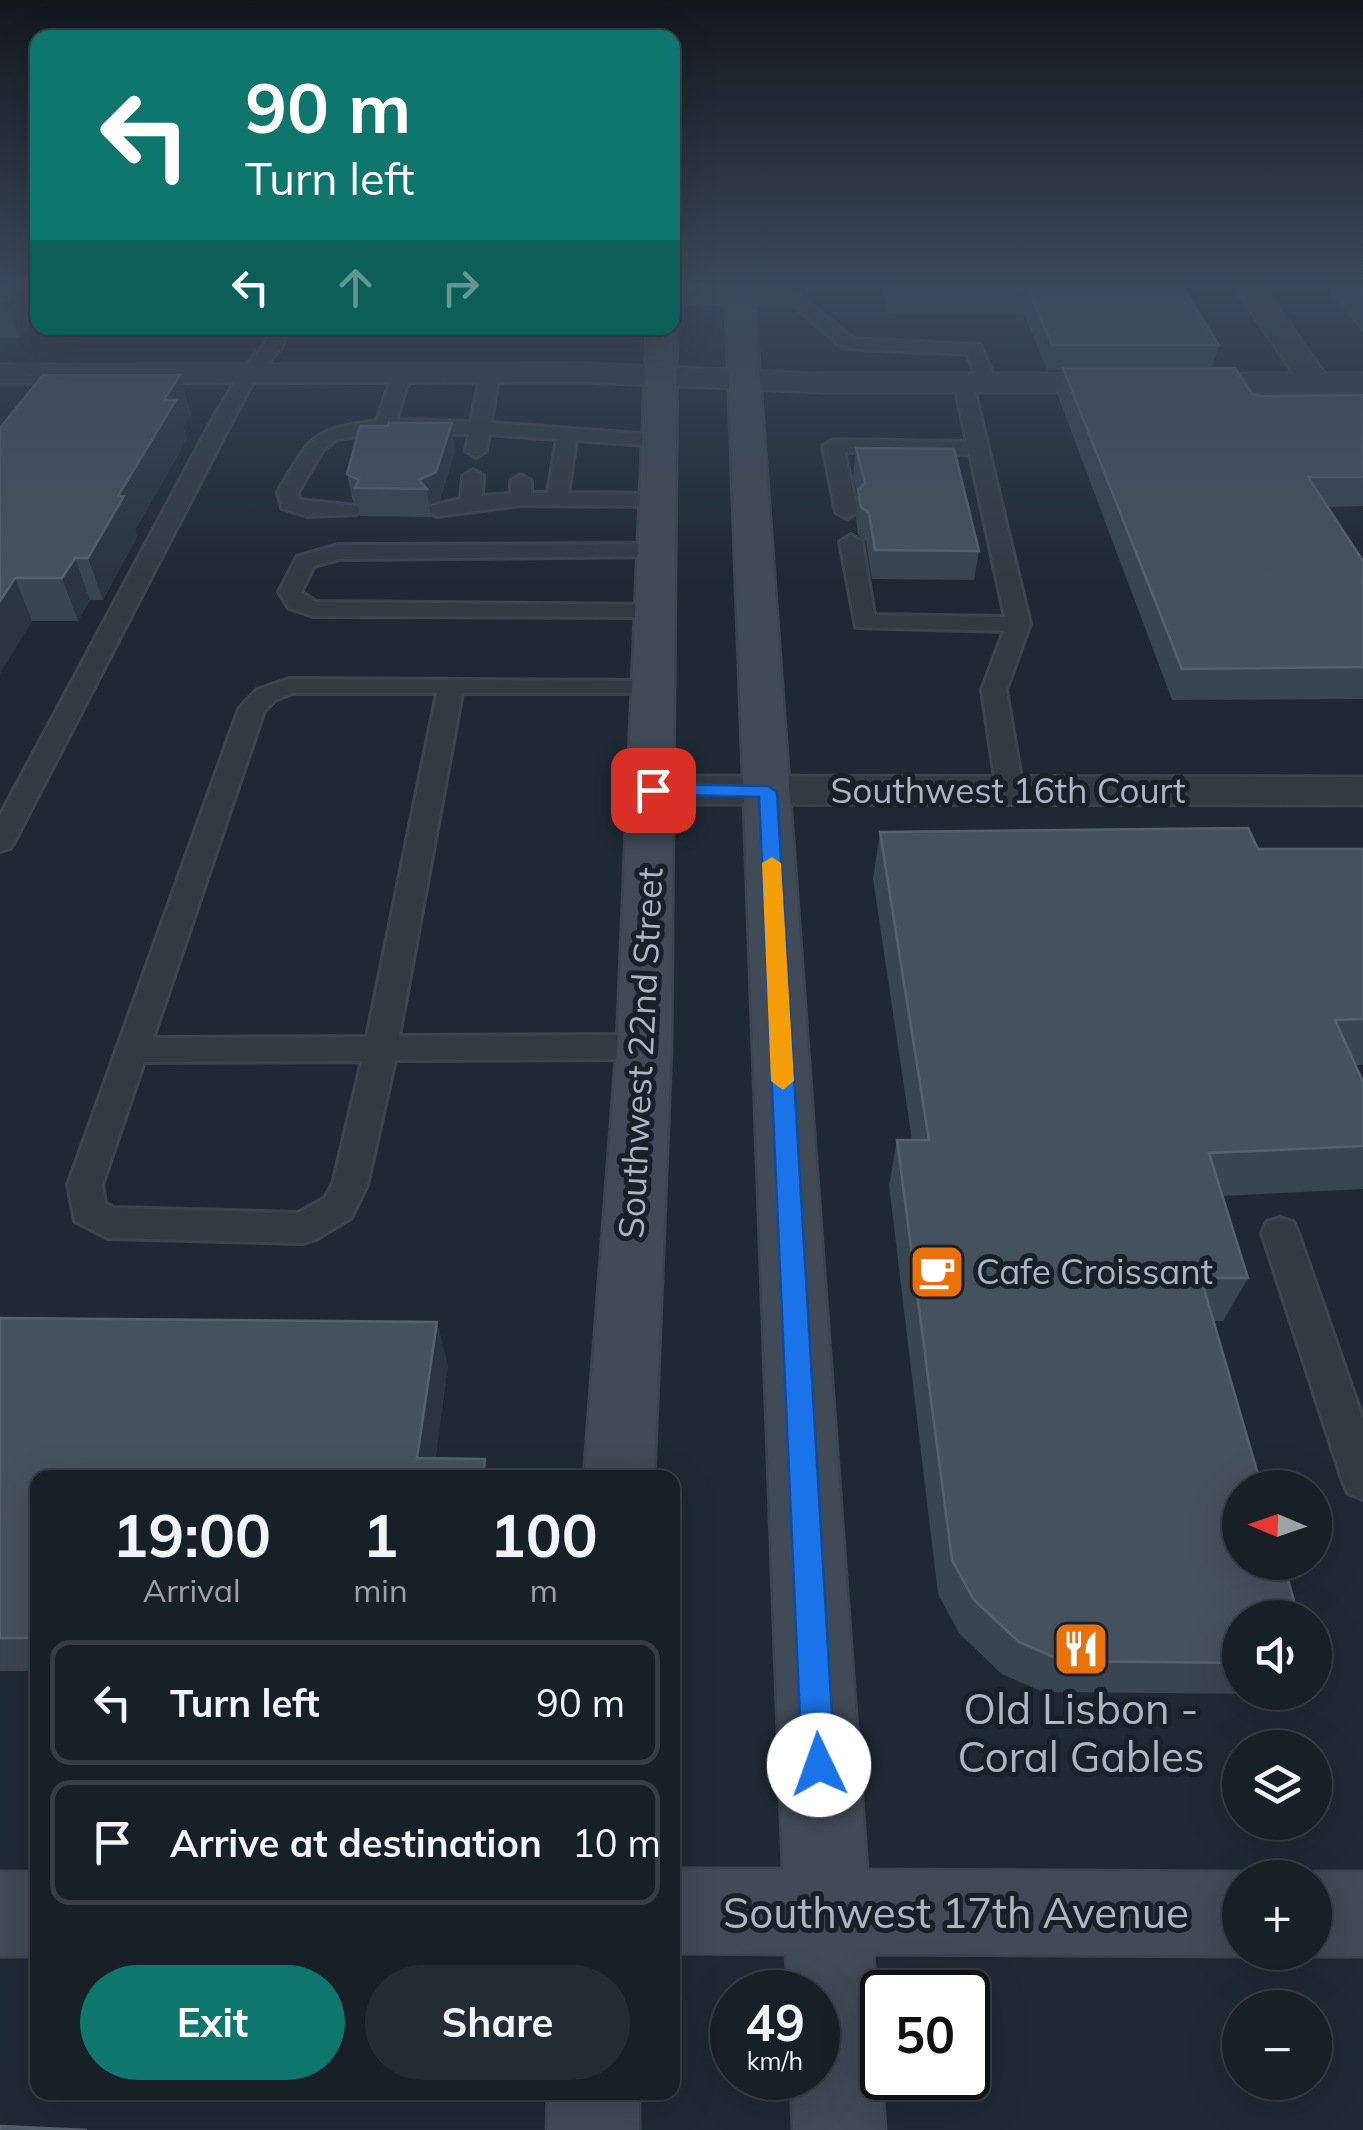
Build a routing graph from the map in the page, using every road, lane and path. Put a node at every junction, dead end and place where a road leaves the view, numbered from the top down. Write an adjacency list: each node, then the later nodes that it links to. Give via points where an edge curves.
1 (243, 382): 35 (lane)
2 (399, 382): 10 (lane)
3 (488, 382): 11 (lane)
4 (660, 382): 13 (main road, Southwest 22nd Street)
5 (745, 382): 34 (main road)
6 (856, 382): 9 (street)
7 (1316, 383): 8 (street); 9 (street)
8 (1363, 383)
9 (976, 385): 14 (lane)
10 (385, 426): 11 (lane); 22 (lane, via 331,434 315,446 288,492 289,504 307,510)
11 (480, 428): 12 (lane, via 529,442); 15 (lane)
12 (568, 436): 13 (lane); 18 (lane)
13 (660, 440): 20 (main road, Southwest 22nd Street)
14 (978, 448): 24 (lane, via 833,446); 28 (lane)
15 (476, 451)
16 (474, 476): 21 (lane)
17 (521, 476): 19 (lane)
18 (558, 498): 19 (lane); 20 (lane)
19 (521, 499): 21 (lane)
20 (658, 500): 26 (main road, Southwest 22nd Street)
21 (470, 503): 23 (lane)
22 (350, 510)
23 (436, 510)
24 (847, 512)
25 (851, 542): 28 (lane, via 864,622)
26 (658, 551): 27 (main road, Southwest 22nd Street); 27 (lane, via 338,552 305,562 290,592 313,610)
27 (656, 610): 30 (main road, Southwest 22nd Street)
28 (1018, 624): 32 (lane, via 994,690)
29 (451, 685): 30 (lane); 37 (lane); 38 (lane, via 288,686 252,709)
30 (656, 686): 31 (main road, Southwest 22nd Street)
31 (653, 790): 34 (street, Southwest 16th Court); 36 (main road, Southwest 22nd Street)
32 (1010, 791): 33 (street, Southwest 16th Court); 34 (street, Southwest 16th Court)
33 (1363, 791)
34 (768, 792): 45 (main road)
35 (0, 842)
36 (644, 1047): 37 (lane); 40 (main road, Southwest 22nd Street)
37 (381, 1049): 38 (lane); 38 (lane, via 350,1185 338,1208 303,1228 108,1223 88,1212 85,1186)
38 (132, 1050)
39 (1280, 1233): 41 (lane)
40 (619, 1470)
41 (1363, 1479)
42 (680, 1911): 45 (main road, Southwest 17th Avenue)
43 (0, 1914): 44 (main road)
44 (30, 1914)
45 (827, 1914): 46 (main road, Southwest 17th Avenue); 51 (main road)
46 (1222, 1914)
47 (1332, 1914): 48 (main road)
48 (1363, 1914)
49 (594, 2100): 50 (main road)
50 (593, 2130)
51 (840, 2130)

